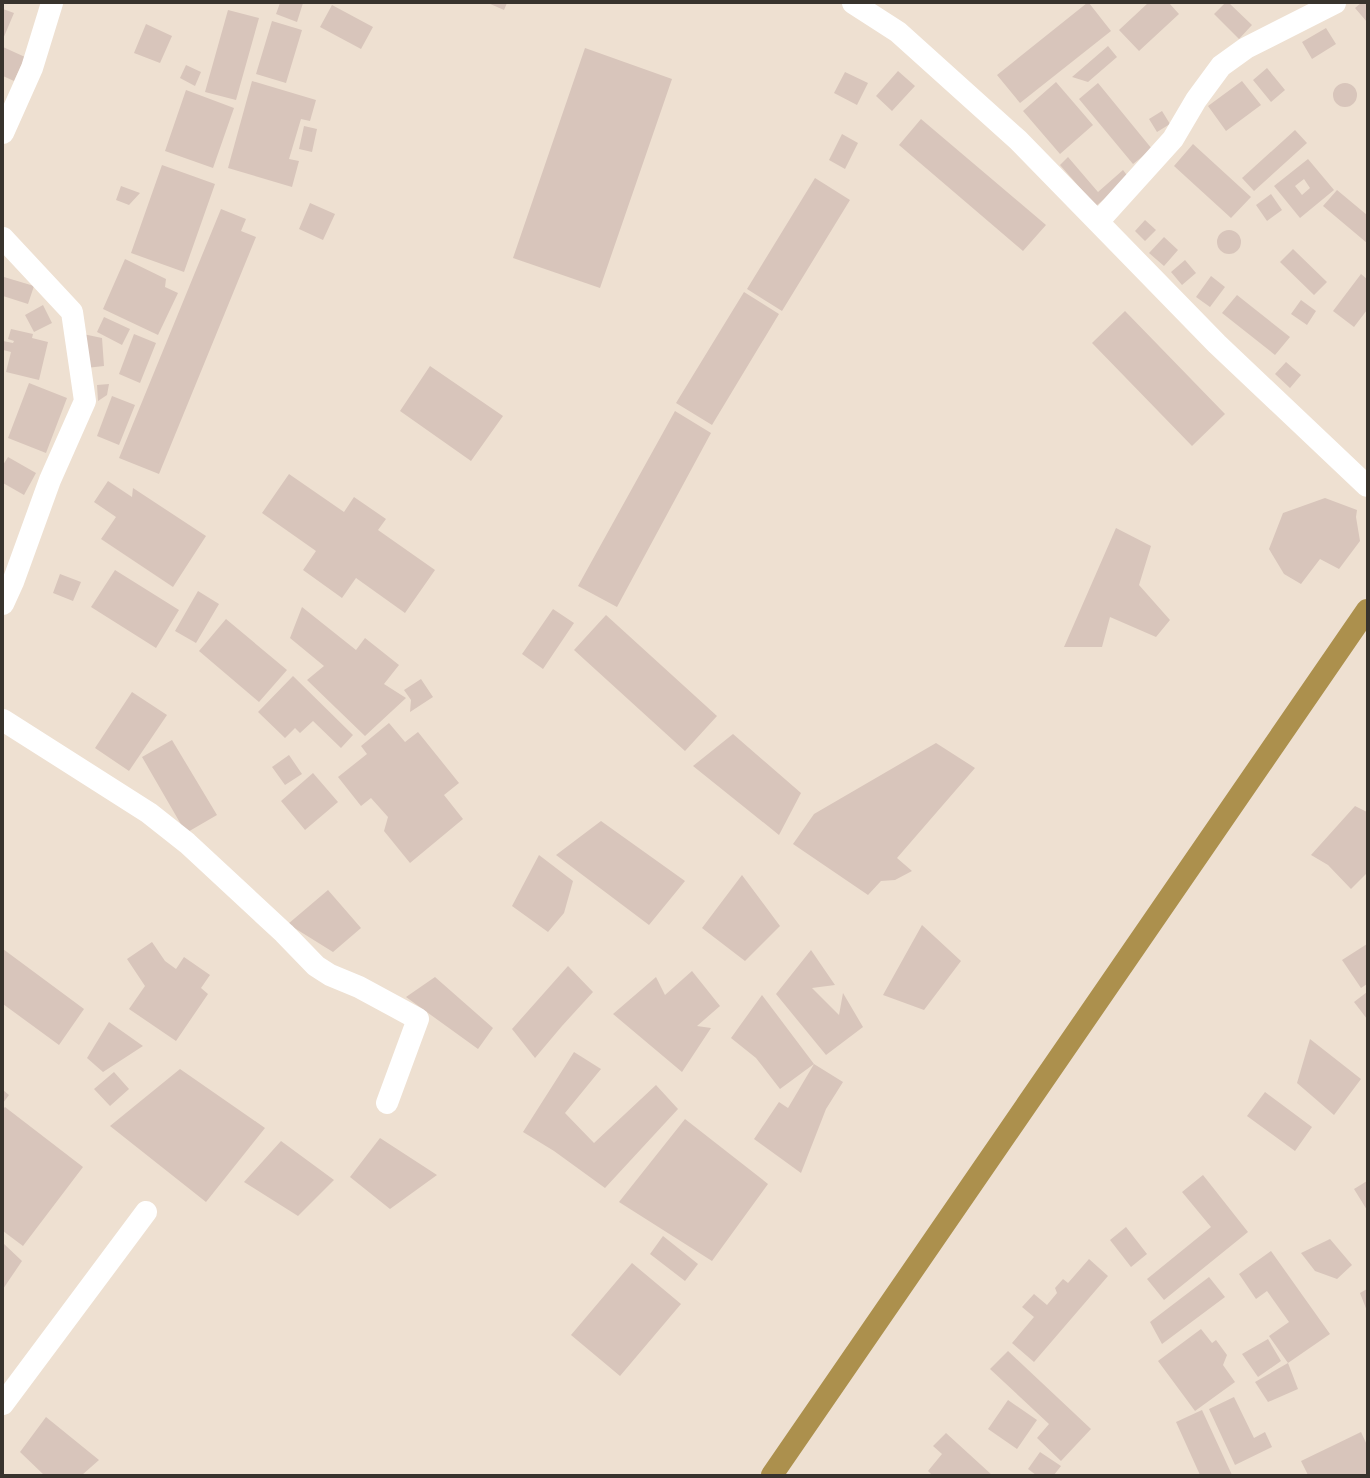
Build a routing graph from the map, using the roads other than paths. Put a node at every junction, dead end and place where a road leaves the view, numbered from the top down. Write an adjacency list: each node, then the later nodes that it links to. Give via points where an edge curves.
1 (52, 3): 4 (street, via 32,68)
2 (853, 3): 5 (street, via 898,32 1018,140)
3 (1335, 3): 5 (street, via 1246,48 1221,66 1196,100 1174,139)
4 (3, 133)
5 (1098, 222): 7 (street, via 1217,344)
6 (3, 238): 8 (street, via 72,312 85,401 50,480)
7 (1367, 486)
8 (3, 604)
9 (1367, 610): 14 (highway)
10 (3, 720): 11 (street, via 149,813 187,842 316,966 330,976 359,987 418,1019)
11 (387, 1103)
12 (146, 1212): 13 (street)
13 (3, 1404)
14 (772, 1475)

